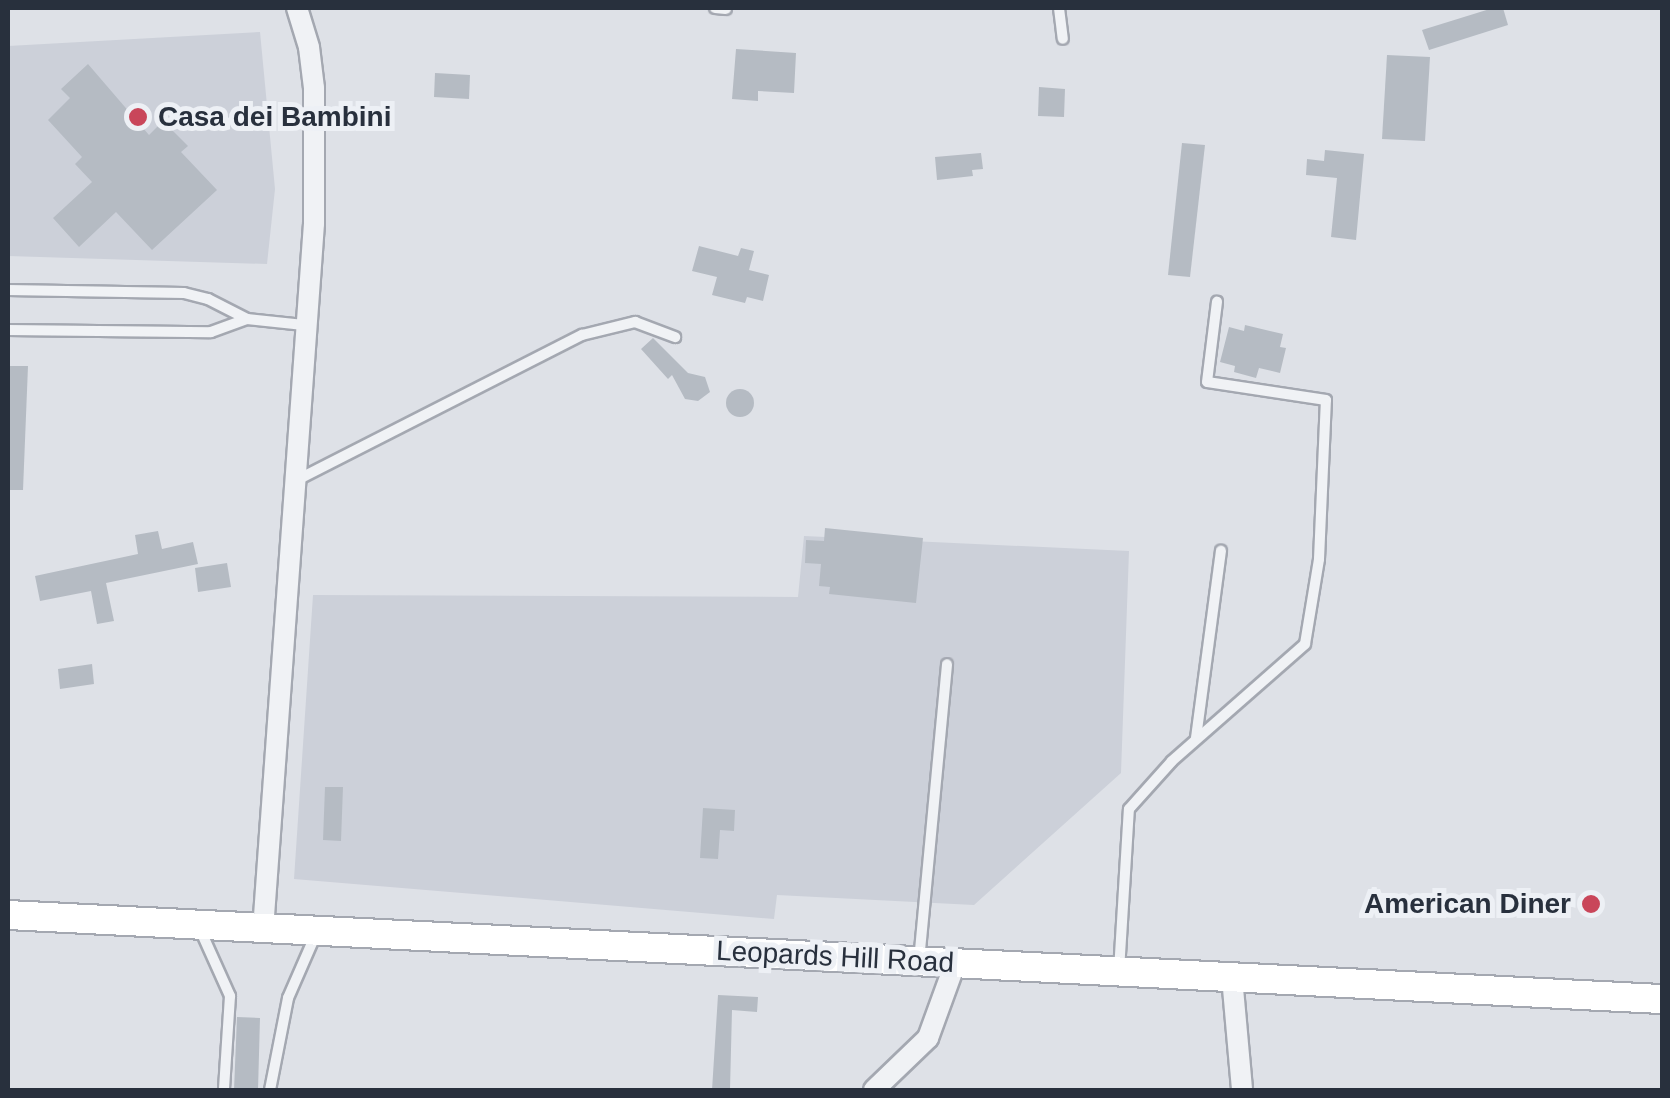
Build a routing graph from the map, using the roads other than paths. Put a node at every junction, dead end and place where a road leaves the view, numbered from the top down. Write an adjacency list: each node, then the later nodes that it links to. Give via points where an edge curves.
1 (298, 8): 7 (street, via 316,126)
2 (1059, 8): 3 (lane)
3 (1062, 38)
4 (8, 290): 6 (lane, via 184,292)
5 (1217, 302): 13 (lane, via 1207,382 1326,400 1321,520 1305,644)
6 (247, 319): 7 (lane); 8 (lane, via 211,332)
7 (304, 326): 10 (street)
8 (8, 330)
9 (675, 337): 10 (lane, via 634,322 582,335)
10 (296, 480): 16 (street)
11 (1221, 551): 13 (lane)
12 (947, 664): 18 (lane)
13 (1196, 739): 20 (lane, via 1130,809)
14 (8, 915): 15 (main road, Leopards Hill Road)
15 (199, 926): 16 (main road, Leopards Hill Road); 23 (lane, via 230,996)
16 (263, 930): 17 (main road, Leopards Hill Road)
17 (318, 932): 18 (main road, Leopards Hill Road); 24 (lane, via 288,998)
18 (919, 962): 19 (main road, Leopards Hill Road)
19 (955, 964): 20 (main road, Leopards Hill Road); 25 (street, via 928,1038)
20 (1118, 972): 21 (main road, Leopards Hill Road)
21 (1232, 977): 22 (main road, Leopards Hill Road); 26 (street)
22 (1662, 999)
23 (224, 1090)
24 (270, 1090)
25 (874, 1090)
26 (1242, 1090)

